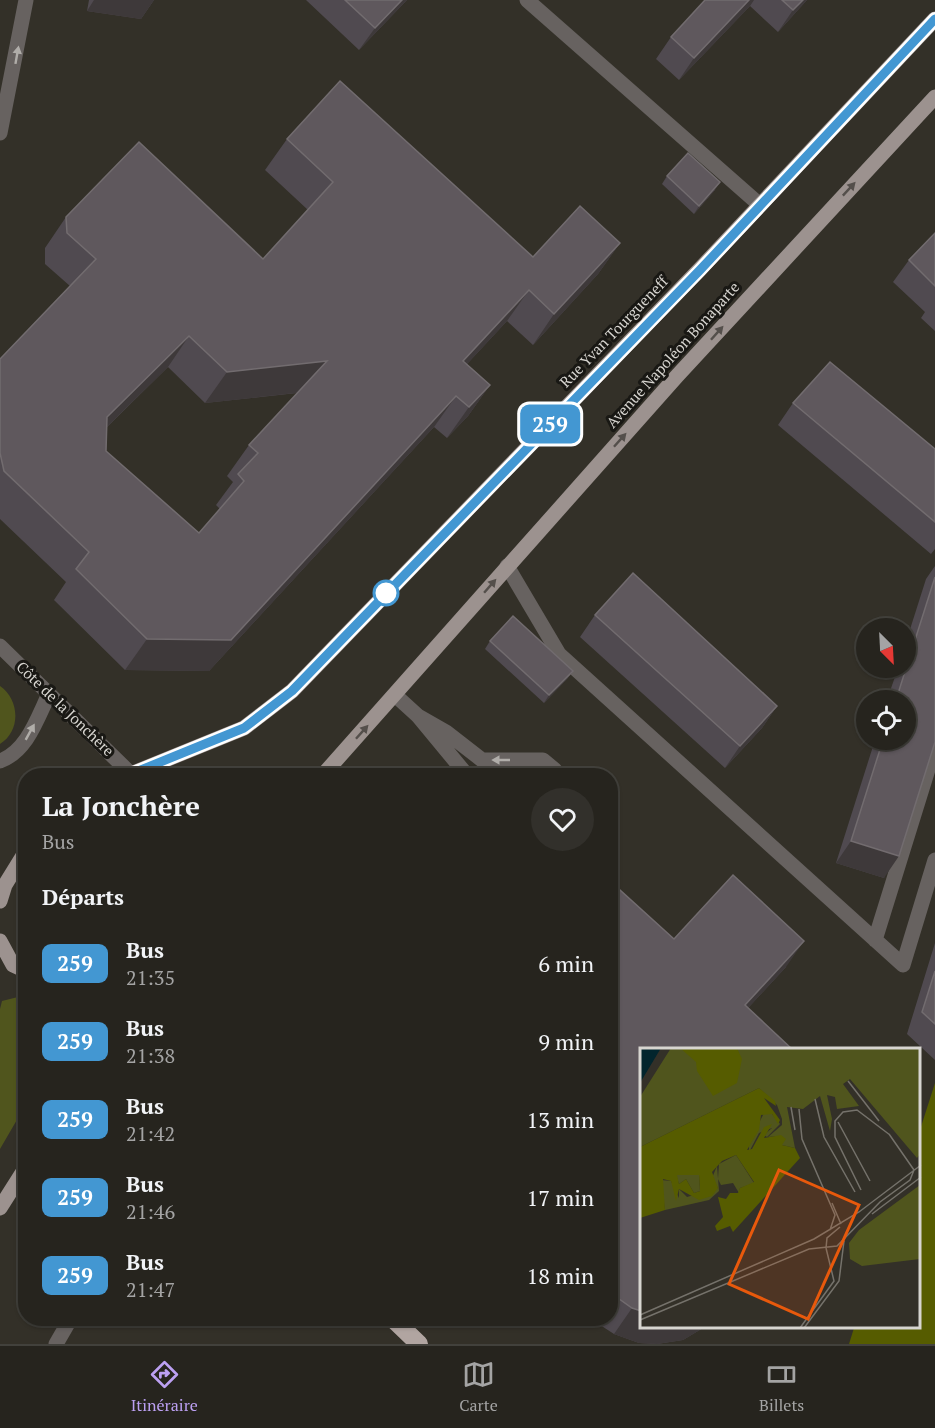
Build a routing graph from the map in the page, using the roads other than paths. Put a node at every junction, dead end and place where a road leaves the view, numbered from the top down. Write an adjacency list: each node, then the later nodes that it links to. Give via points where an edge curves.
1 (26, 0): 5 (street, one-way to 1)
2 (527, 0): 6 (street)
3 (935, 18): 6 (main road, Rue Yvan Tourgueneff)
4 (935, 97): 7 (main road, Avenue Napoléon Bonaparte, one-way to 4)
5 (0, 133)
6 (760, 206): 15 (main road, Rue Yvan Tourgueneff, via 292,691 244,728)
7 (507, 566): 10 (main road, Avenue Napoléon Bonaparte, one-way to 7); 22 (street, via 559,654)
8 (0, 646): 9 (street, Côte de la Jonchère)
9 (50, 694): 13 (street, one-way to 9, via 18,751); 14 (street, Côte de la Jonchère)
10 (395, 695): 11 (street); 16 (main road, Avenue Napoléon Bonaparte, one-way to 10)
11 (418, 716): 17 (street); 18 (street, one-way to 11, via 543,760 482,760)
12 (935, 747): 22 (street)
13 (0, 761)
14 (123, 768)
15 (147, 768)
16 (329, 768)
17 (461, 768)
18 (553, 768)
19 (935, 860): 22 (street, via 903,965)
20 (18, 864): 21 (main road)
21 (0, 901)
22 (875, 940)
23 (0, 941): 24 (main road)
24 (18, 967)
25 (18, 1180): 26 (main road)
26 (0, 1208)
27 (66, 1326): 30 (street)
28 (397, 1326): 31 (street)
29 (400, 1326): 32 (highway)
30 (56, 1344)
31 (409, 1344)
32 (419, 1344)

